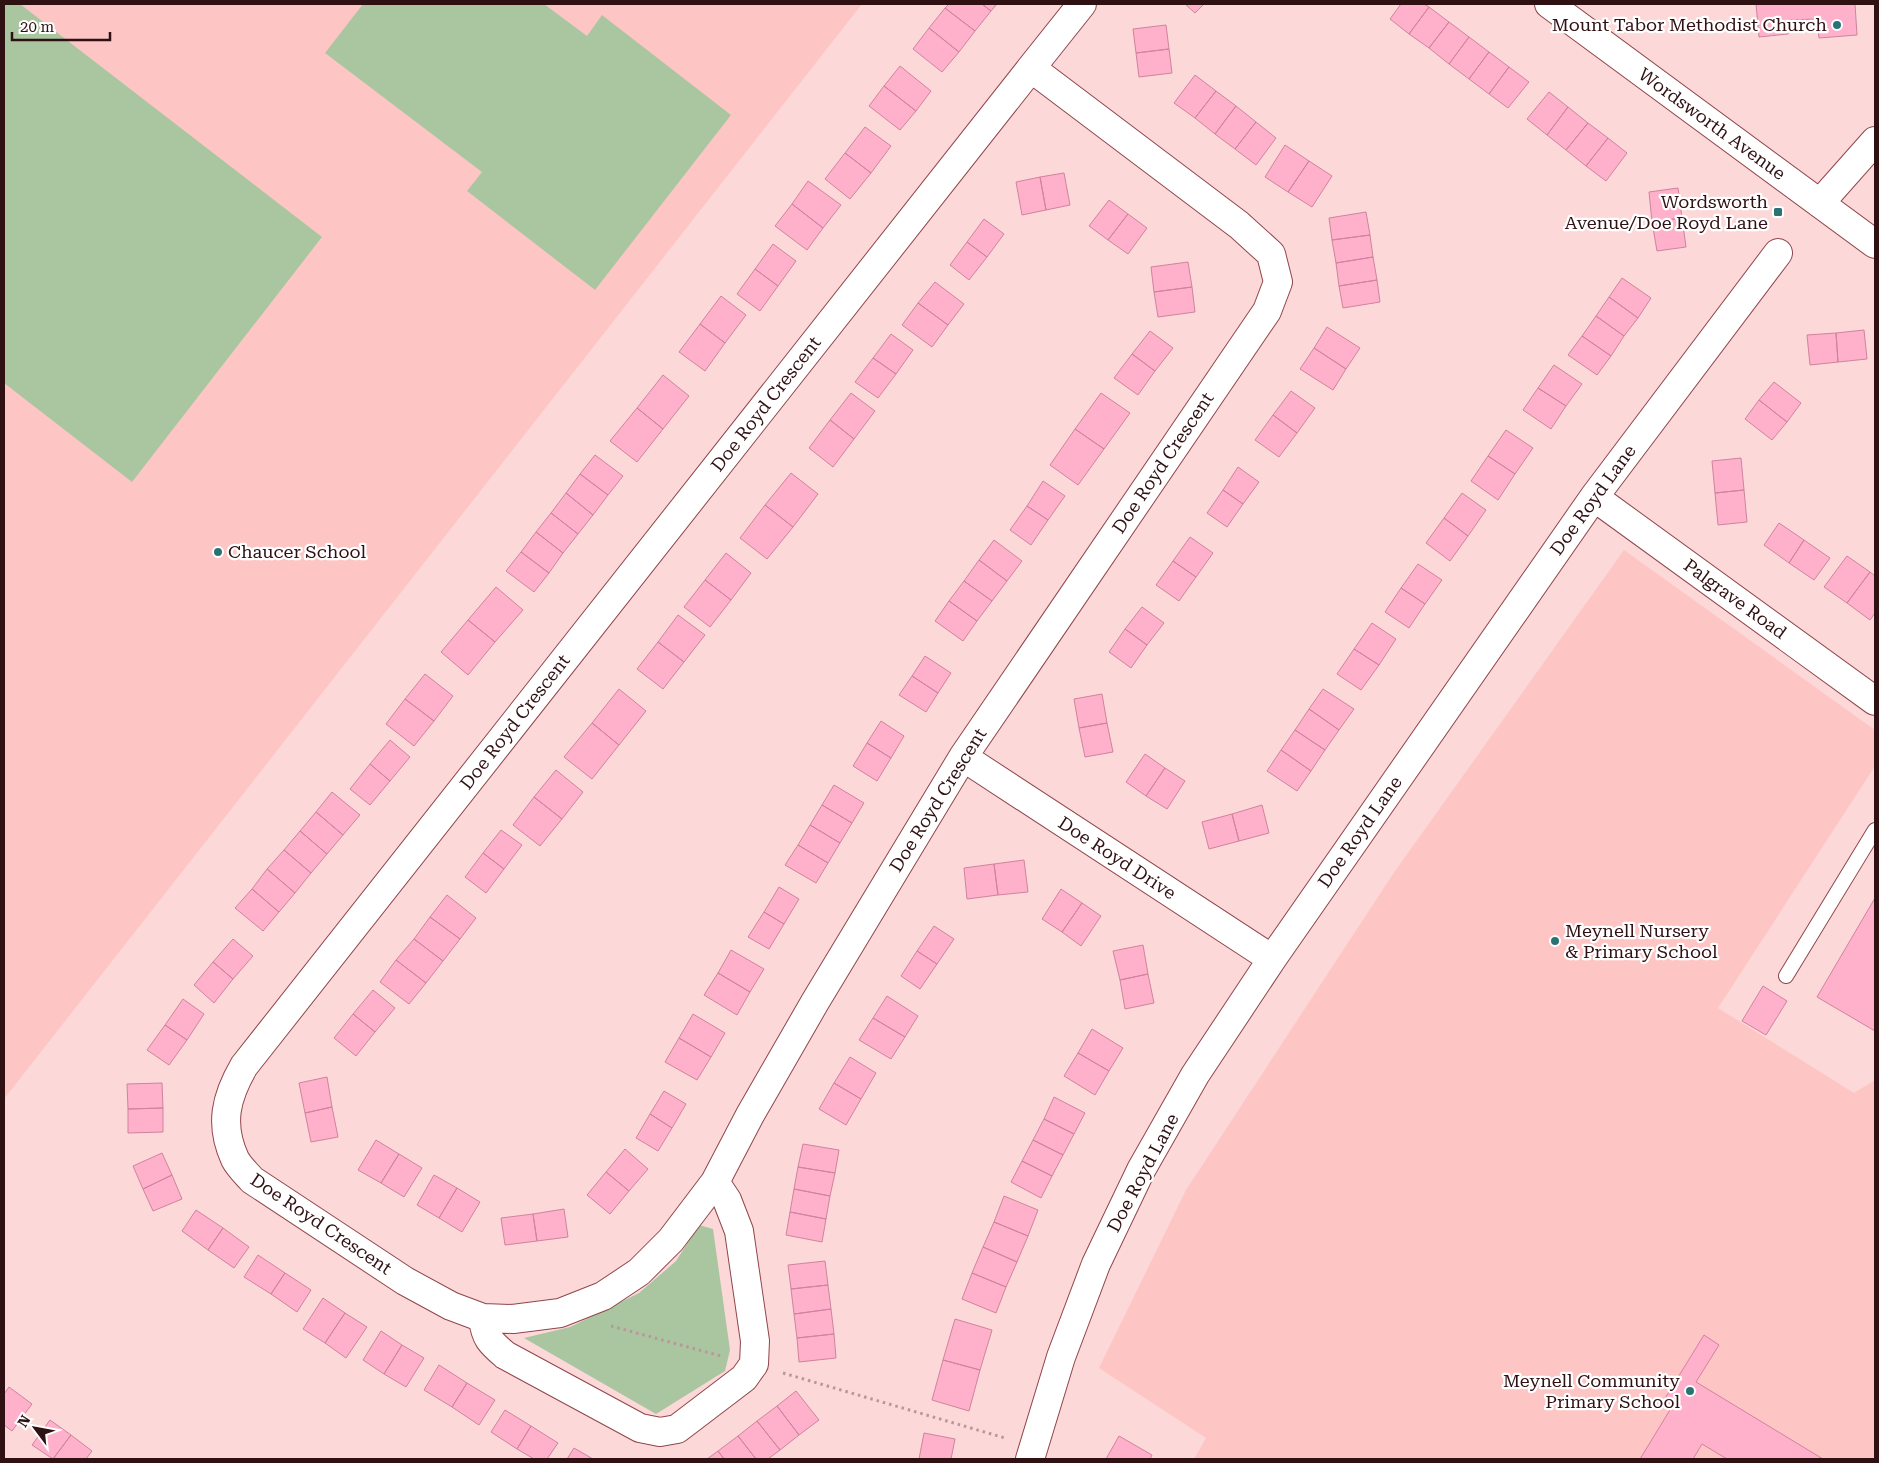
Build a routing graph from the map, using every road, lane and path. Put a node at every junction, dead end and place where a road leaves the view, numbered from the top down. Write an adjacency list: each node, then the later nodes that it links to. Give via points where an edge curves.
1 (1082, 4): 3 (street, Doe Royd Crescent)
2 (1549, 4): 5 (street, Wordsworth Avenue)
3 (1031, 68): 10 (street, Doe Royd Crescent, via 1239,225 1271,254 1278,282 1267,311); 15 (street, Doe Royd Crescent, via 244,1066 232,1088 226,1113 228,1140 236,1160 252,1180 406,1281 451,1306)
4 (1875, 141): 5 (street)
5 (1820, 203): 6 (street, Wordsworth Avenue)
6 (1875, 244)
7 (1778, 253): 8 (street, Doe Royd Lane)
8 (1594, 497): 9 (street, Palgrave Road); 12 (street, Doe Royd Lane)
9 (1875, 700)
10 (964, 757): 12 (street, Doe Royd Drive); 14 (street, Doe Royd Crescent, via 815,1002)
11 (1875, 830): 13 (lane)
12 (1272, 959): 18 (street, Doe Royd Lane, via 1196,1076 1141,1170 1092,1274 1061,1357)
13 (1786, 976)
14 (715, 1182): 15 (street, Doe Royd Crescent, via 671,1240 639,1272 603,1296 560,1313 513,1319); 17 (street, via 727,1200 740,1231 755,1341)
15 (483, 1318): 17 (street, via 490,1342 505,1355 640,1428 660,1432 677,1428 744,1378)
16 (606, 1325): 17 (path)
17 (754, 1364): 18 (path)
18 (1031, 1453)

